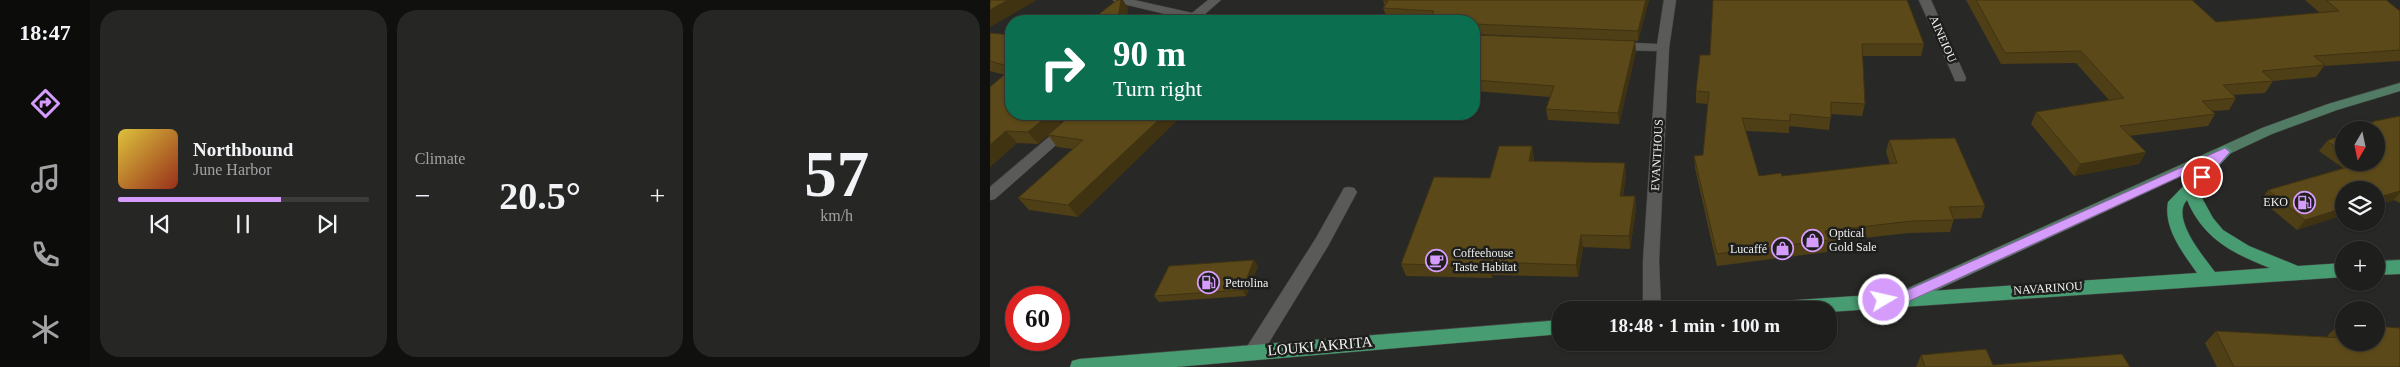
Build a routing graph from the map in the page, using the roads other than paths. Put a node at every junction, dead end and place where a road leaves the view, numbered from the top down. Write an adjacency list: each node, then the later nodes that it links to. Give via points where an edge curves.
1 (1120, 0): 5 (street)
2 (1215, 0): 6 (street)
3 (1670, 0): 8 (street, EVANTHOUS)
4 (1925, 0): 9 (street, AINEIOU)
5 (1177, 15)
6 (1197, 15)
7 (1604, 46): 8 (street)
8 (1663, 48): 22 (street, EVANTHOUS, via 1651,252)
9 (1960, 78)
10 (2400, 87): 12 (main road, via 2297,118)
11 (1077, 120): 15 (street)
12 (2225, 152): 13 (main road); 21 (main road)
13 (2190, 190): 19 (main road, via 2200,215 2222,238 2242,250); 20 (main road, via 2176,202 2173,216)
14 (1349, 192): 25 (street)
15 (990, 195)
16 (2400, 267): 17 (main road)
17 (2385, 268)
18 (2335, 270): 19 (main road, NAVARINOU)
19 (2296, 272): 20 (main road, NAVARINOU)
20 (2209, 277): 21 (main road, NAVARINOU)
21 (1903, 298): 23 (main road, NAVARINOU)
22 (1652, 301)
23 (1837, 303)
24 (1552, 327): 25 (main road, LOUKI AKRITA)
25 (1254, 351): 26 (main road, LOUKI AKRITA)
26 (1079, 367)

